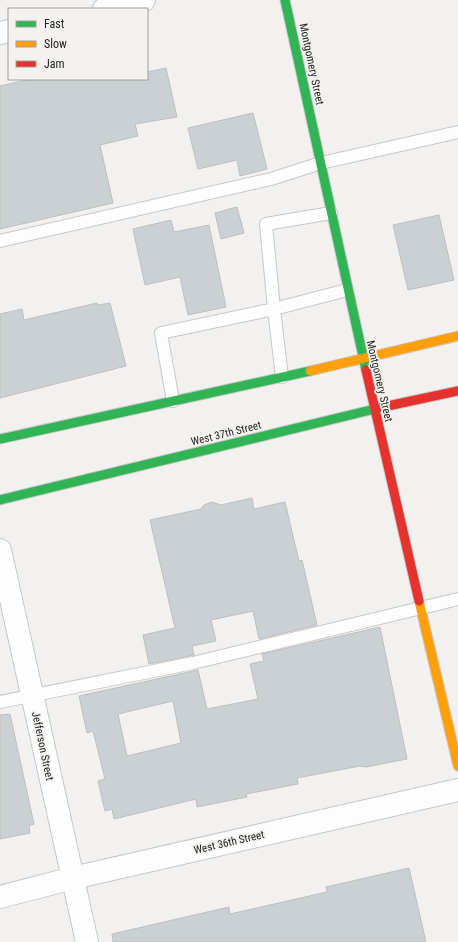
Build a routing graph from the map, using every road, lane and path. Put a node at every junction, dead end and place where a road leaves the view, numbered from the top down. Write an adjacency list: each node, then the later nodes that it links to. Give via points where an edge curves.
1 (144, 0): 3 (street)
2 (286, 0): 5 (main road, Montgomery Street)
3 (108, 8)
4 (458, 132): 5 (lane)
5 (321, 163): 6 (main road, Montgomery Street); 7 (lane, via 271,179)
6 (331, 213): 8 (main road, Montgomery Street); 9 (lane, via 266,224)
7 (0, 241)
8 (347, 290): 9 (lane); 11 (main road, Montgomery Street)
9 (274, 309): 12 (lane); 14 (lane, via 161,333)
10 (458, 336): 11 (main road)
11 (363, 359): 12 (main road); 15 (main road, Montgomery Street)
12 (282, 377): 14 (main road)
13 (458, 391): 15 (main road, West 37th Street)
14 (173, 401): 16 (main road)
15 (374, 409): 17 (main road, West 37th Street); 20 (main road, Montgomery Street)
16 (0, 439)
17 (0, 500)
18 (0, 550): 21 (street, Jefferson Street)
19 (458, 599): 20 (lane)
20 (420, 608): 21 (lane, via 193,663); 23 (main road, Montgomery Street)
21 (32, 694): 22 (lane); 25 (street, Jefferson Street)
22 (0, 702)
23 (458, 766)
24 (458, 790): 25 (street, West 36th Street)
25 (73, 878): 26 (street, West 36th Street); 27 (street, Jefferson Street)
26 (0, 897)
27 (87, 942)

